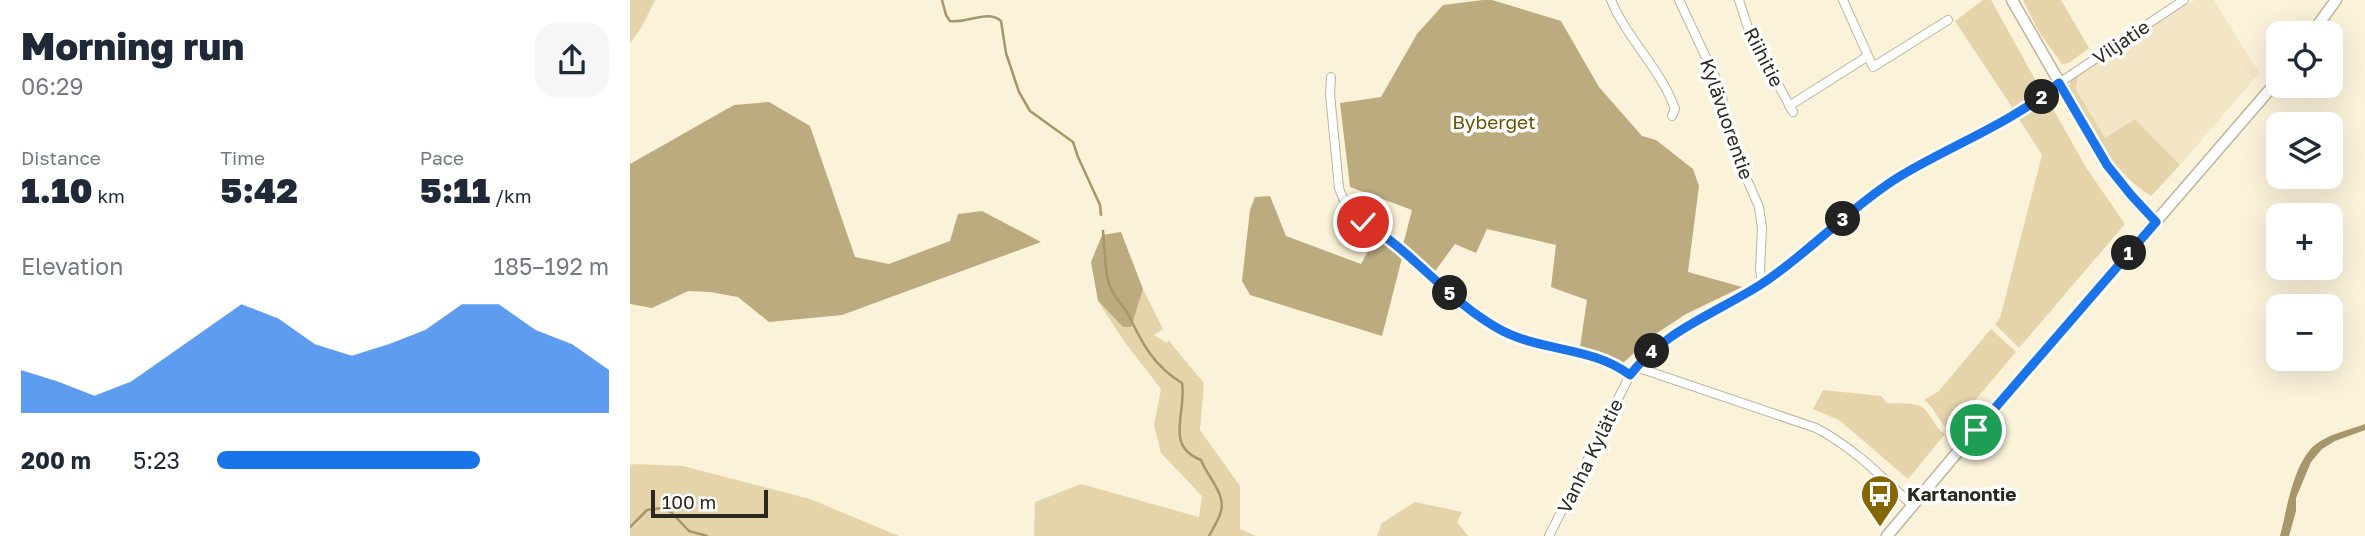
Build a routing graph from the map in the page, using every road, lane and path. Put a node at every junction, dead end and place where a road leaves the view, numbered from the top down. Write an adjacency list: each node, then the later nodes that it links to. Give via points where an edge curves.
1 (1622, 0): 8 (street)
2 (1679, 0): 17 (street, Kylävuorentie, via 1715,75 1738,161 1759,208)
3 (1739, 0): 11 (street, Riihitie, via 1749,31 1791,109)
4 (1843, 0): 11 (street)
5 (2012, 0): 13 (street)
6 (2184, 0): 13 (street, Viljatie)
7 (2336, 0): 10 (street)
8 (1612, 2): 15 (street, via 1666,88 1675,109)
9 (1948, 20): 11 (street, via 1873,67)
10 (2321, 21)
11 (1868, 56)
12 (1331, 77): 19 (street, via 1339,188 1353,214 1496,327 1532,342 1602,359)
13 (2059, 83): 16 (street, via 2107,165); 17 (street, Viljatie, via 2028,107 1924,162 1865,200)
14 (2266, 94): 16 (street)
15 (1672, 116)
16 (2156, 222): 20 (street)
17 (1762, 284): 18 (street, Viljatie, via 1676,332)
18 (1636, 367): 19 (street); 20 (street, via 1830,435)
19 (1630, 375): 21 (street, Vanha Kylätie)
20 (1912, 505): 22 (street)
21 (1549, 536)
22 (1887, 536)

